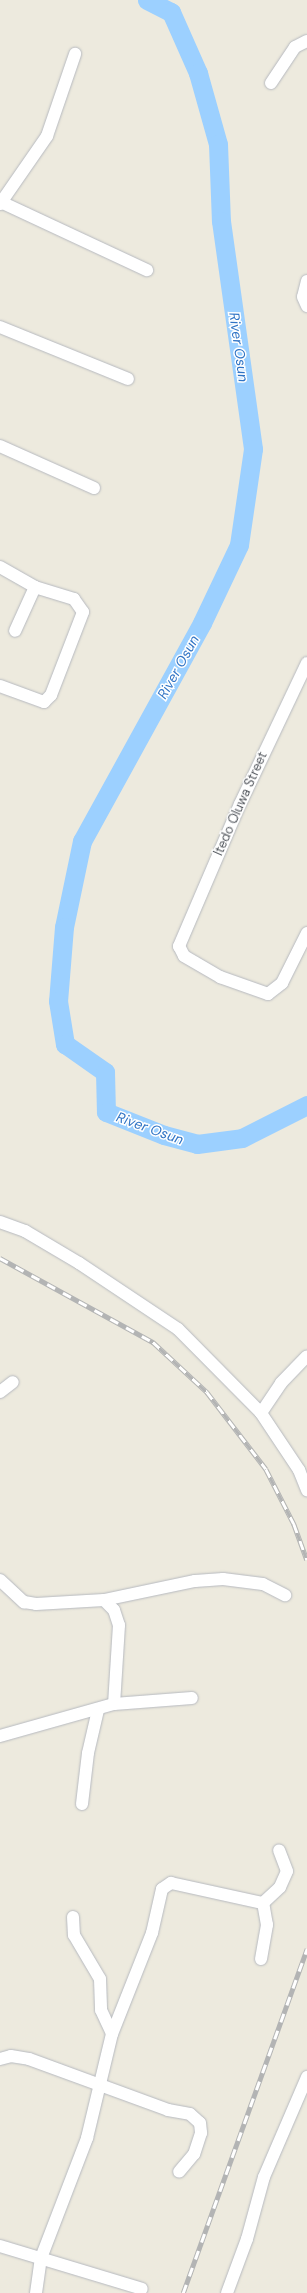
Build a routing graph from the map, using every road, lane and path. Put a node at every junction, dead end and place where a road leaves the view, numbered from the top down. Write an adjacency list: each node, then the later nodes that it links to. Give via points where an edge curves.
1 (307, 41): 3 (street, via 295,47)
2 (75, 54): 4 (street, via 47,136)
3 (271, 82)
4 (1, 203): 5 (street)
5 (147, 270)
6 (307, 281): 7 (street, via 303,297)
7 (307, 306)
8 (0, 327): 9 (street)
9 (128, 380)
10 (0, 446): 11 (street)
11 (94, 488)
12 (0, 567): 13 (street)
13 (35, 586): 14 (street); 16 (street, via 74,599 83,612 52,695 44,702)
14 (15, 632)
15 (307, 663): 17 (street, Itedo Oluwa Street, via 240,804 179,946 184,956 220,977 268,994 282,983)
16 (0, 686)
17 (307, 933)
18 (0, 1222): 22 (street, via 25,1231 72,1259 178,1329)
19 (307, 1356): 22 (street, via 281,1383)
20 (13, 1382): 21 (street)
21 (0, 1392)
22 (261, 1413): 23 (street, via 299,1470)
23 (307, 1490)
24 (0, 1580): 26 (street, via 24,1602)
25 (285, 1595): 26 (street, via 263,1584 223,1579 195,1581)
26 (104, 1600): 28 (street, via 114,1610 119,1625)
27 (192, 1698): 28 (street)
28 (114, 1704): 29 (street)
29 (98, 1710): 30 (street); 31 (street, via 88,1753)
30 (0, 1736)
31 (82, 1804)
32 (279, 1850): 33 (street, via 287,1871 280,1887)
33 (263, 1903): 35 (street, via 267,1924); 36 (street, via 166,1885 152,1933)
34 (73, 1917): 36 (street, via 74,1934 100,1979 101,2010)
35 (261, 1959)
36 (112, 2034): 39 (street)
37 (0, 2059): 39 (street, via 11,2056 29,2059)
38 (307, 2077): 45 (street, via 264,2177 247,2240)
39 (97, 2084): 40 (street, via 190,2114 200,2123 199,2143); 42 (street, via 87,2138)
40 (179, 2172)
41 (0, 2246): 42 (street)
42 (41, 2258): 43 (street); 44 (street)
43 (142, 2289)
44 (36, 2293)
45 (227, 2293)

